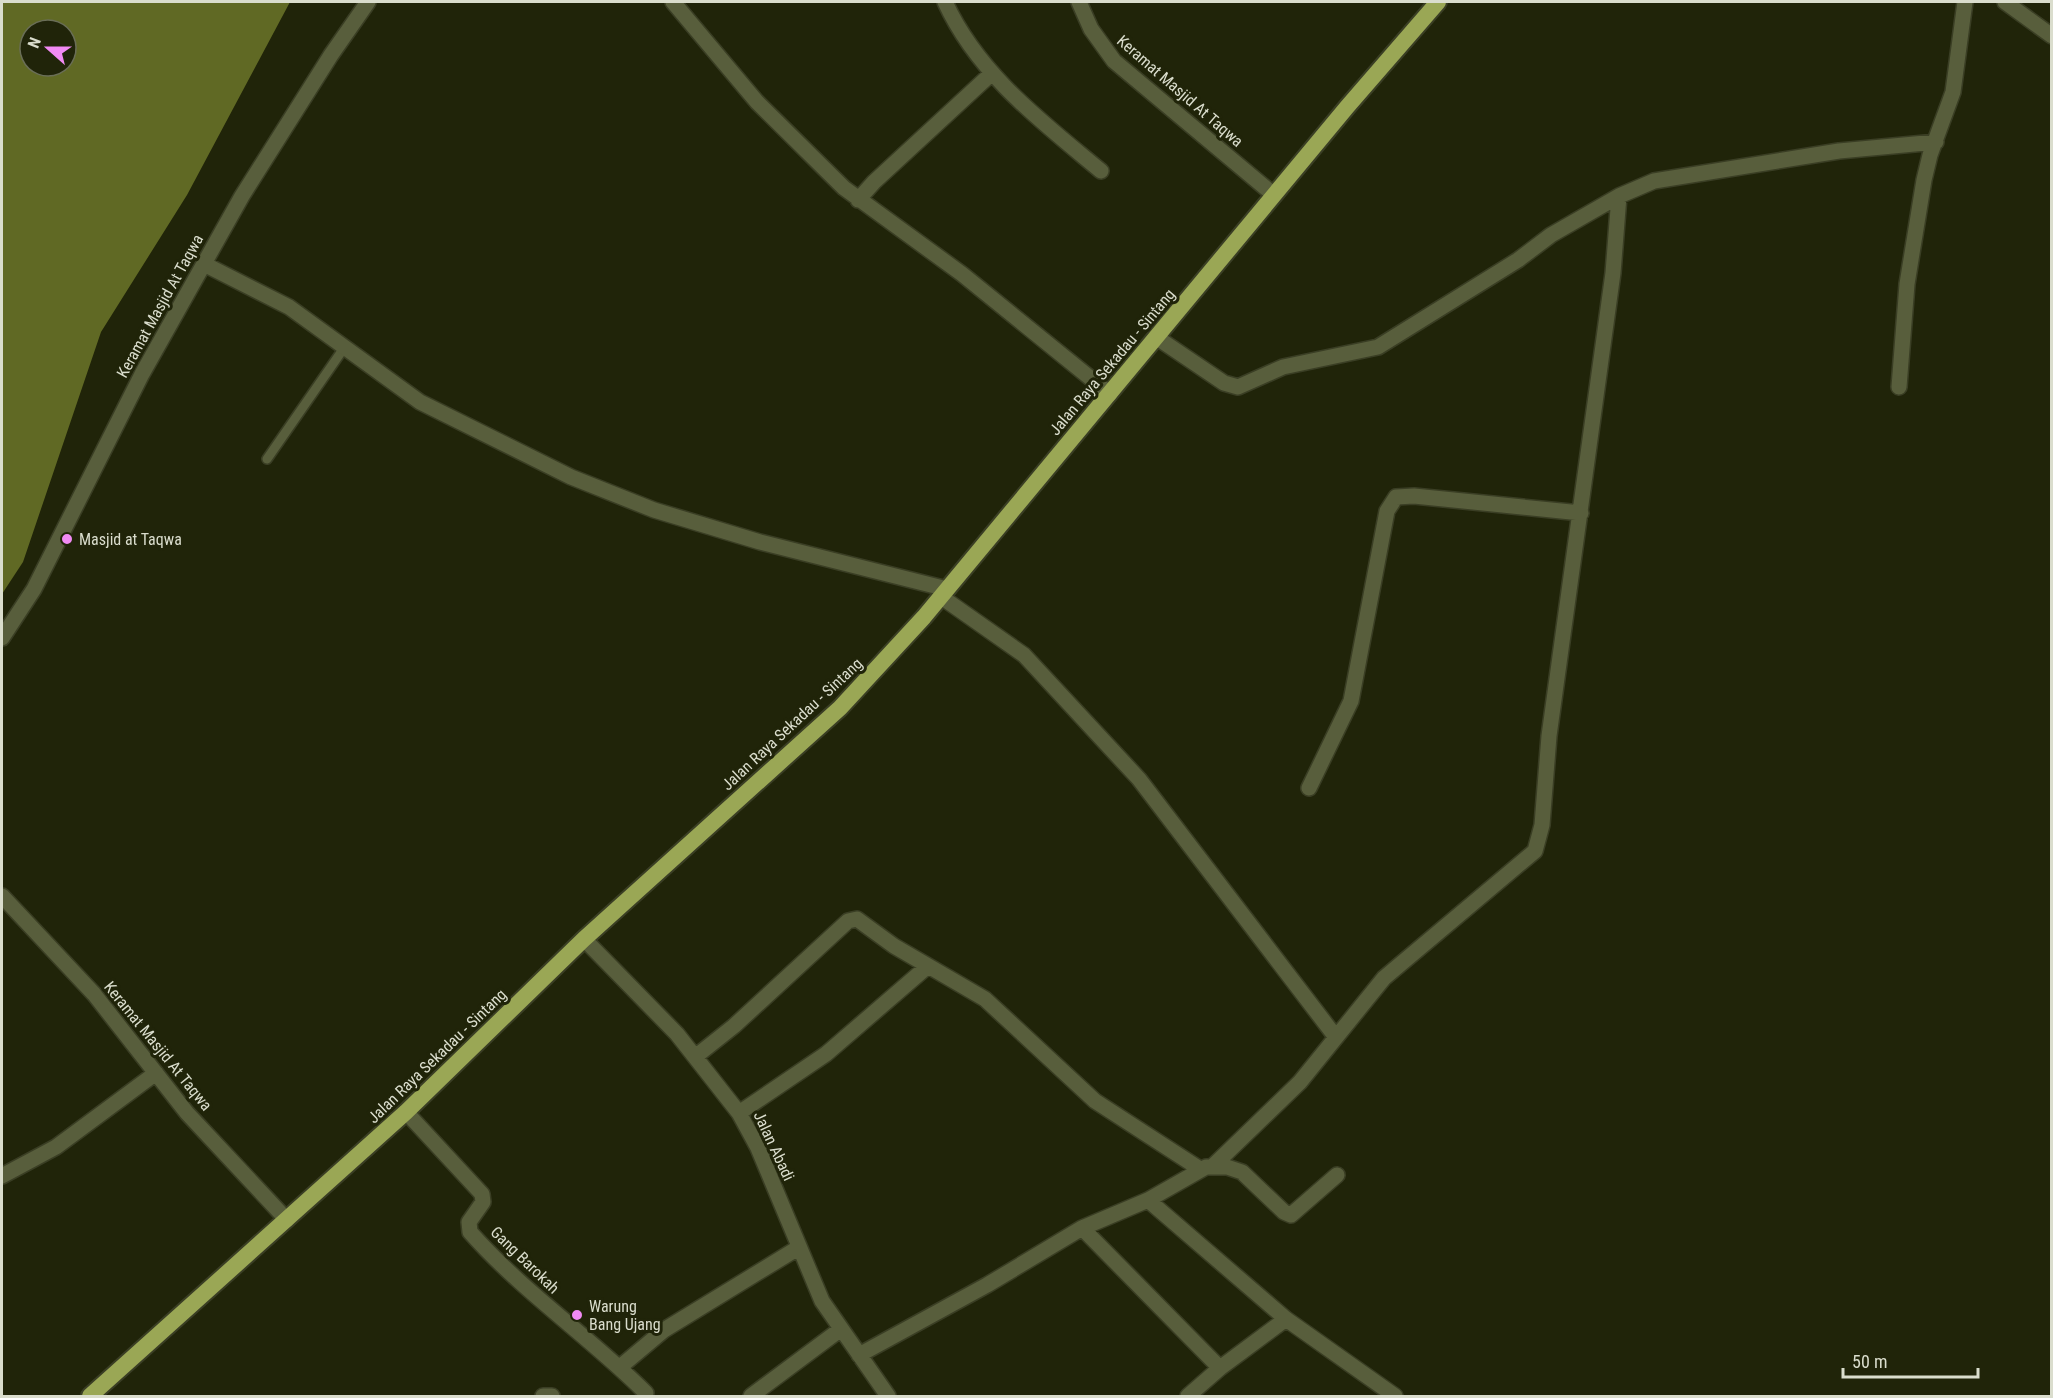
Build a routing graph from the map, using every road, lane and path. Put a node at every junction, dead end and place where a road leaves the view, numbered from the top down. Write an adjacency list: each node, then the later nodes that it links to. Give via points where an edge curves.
1 (673, 2): 15 (street, via 757,102)
2 (945, 2): 10 (street, via 967,44)
3 (1079, 2): 13 (street, Keramat Masjid At Taqwa, via 1090,29 1113,61)
4 (1438, 2): 13 (highway, Jalan Raya Sekadau - Sintang)
5 (1965, 2): 11 (street, via 1953,92)
6 (2005, 2): 8 (street)
7 (365, 6): 16 (street, Keramat Masjid At Taqwa, via 242,196)
8 (2023, 7): 9 (street)
9 (2052, 36)
10 (991, 74): 12 (street); 15 (street)
11 (1936, 142): 14 (street, via 1839,151 1674,177); 19 (street, via 1926,167 1907,284)
12 (1101, 171)
13 (1274, 195): 17 (highway, Jalan Raya Sekadau - Sintang)
14 (1619, 196): 17 (street, via 1371,349 1283,367 1238,387 1224,383); 22 (street, via 1613,273)
15 (858, 200): 20 (street, via 955,269)
16 (204, 264): 18 (street, via 289,307); 24 (street, Keramat Masjid At Taqwa, via 142,374 34,589)
17 (1156, 337): 20 (highway, Jalan Raya Sekadau - Sintang)
18 (344, 348): 21 (lane); 23 (street, via 437,412 607,492 760,542)
19 (1899, 387)
20 (1110, 394): 23 (highway, Jalan Raya Sekadau - Sintang)
21 (267, 459)
22 (1581, 513): 25 (street, via 1396,497 1387,511 1351,701); 29 (street, via 1550,736 1542,825 1535,851 1384,978)
23 (944, 593): 27 (highway, Jalan Raya Sekadau - Sintang, via 840,708); 29 (street, via 1024,655 1139,779)
24 (2, 638)
25 (1309, 788)
26 (2, 896): 31 (street, Keramat Masjid At Taqwa, via 94,994)
27 (584, 939): 30 (street, Jalan Abadi); 32 (highway, Jalan Raya Sekadau - Sintang)
28 (928, 966): 30 (street, via 860,921 852,920); 33 (street, via 826,1054); 34 (street, via 985,999 1095,1101)
29 (1335, 1036): 34 (street, via 1299,1082)
30 (695, 1056): 33 (street, Jalan Abadi)
31 (156, 1073): 36 (street, via 56,1147); 38 (street, Keramat Masjid At Taqwa, via 207,1136)
32 (406, 1112): 38 (highway, Jalan Raya Sekadau - Sintang); 44 (street, Gang Barokah, via 483,1194 483,1202 469,1222 470,1232 553,1312)
33 (739, 1113): 40 (street, Jalan Abadi, via 758,1148)
34 (1206, 1167): 35 (street, via 1242,1172 1291,1215); 37 (street)
35 (1337, 1175)
36 (2, 1176)
37 (1148, 1200): 39 (street); 41 (street)
38 (287, 1220): 47 (highway, Jalan Raya Sekadau - Sintang)
39 (1082, 1228): 43 (street); 45 (street)
40 (798, 1248): 42 (street, Jalan Abadi, via 822,1301); 44 (street, via 664,1330)
41 (1286, 1319): 45 (street); 53 (street)
42 (841, 1329): 43 (street, Jalan Abadi); 50 (street)
43 (859, 1355): 51 (street, Jalan Abadi)
44 (620, 1367): 46 (street, Gang Barokah)
45 (1220, 1368): 52 (street)
46 (645, 1395)
47 (90, 1396)
48 (543, 1396): 49 (street)
49 (552, 1396)
50 (751, 1396)
51 (888, 1396)
52 (1188, 1396)
53 (1395, 1396)

